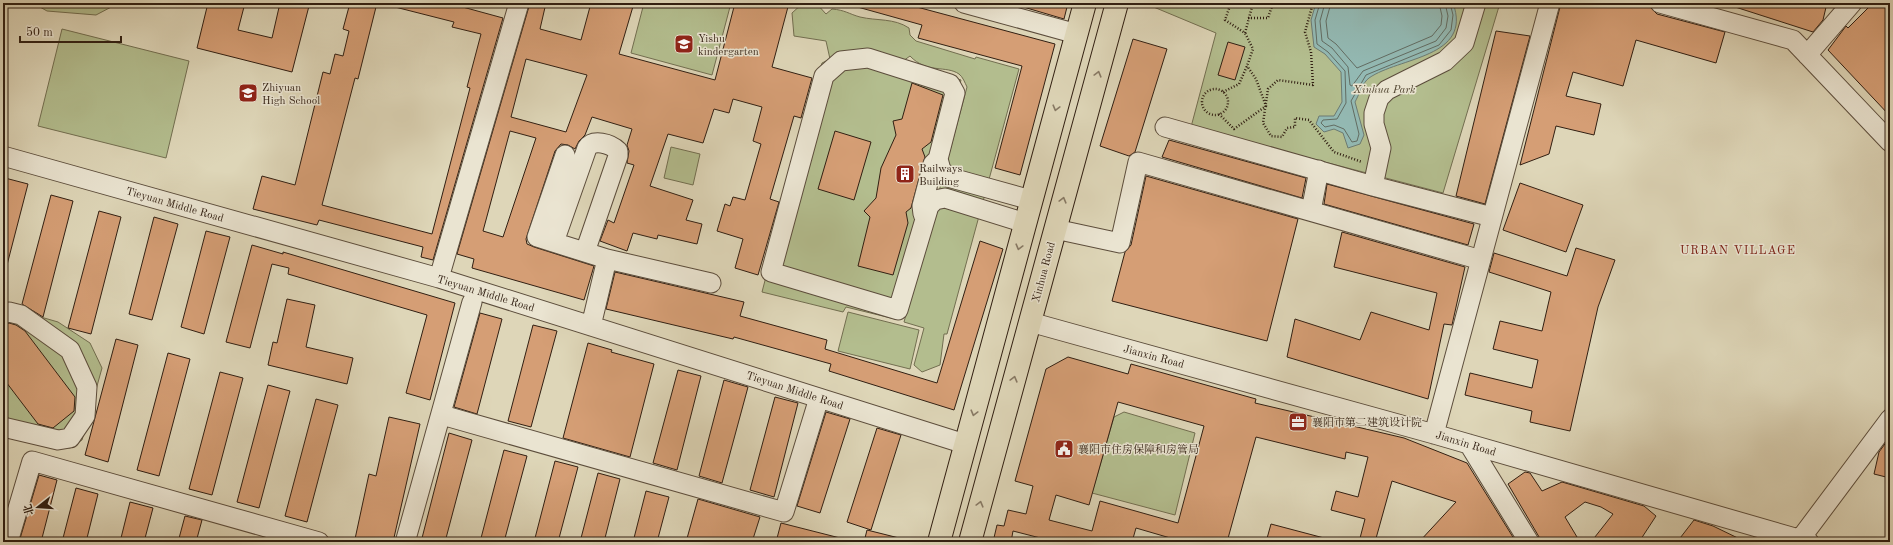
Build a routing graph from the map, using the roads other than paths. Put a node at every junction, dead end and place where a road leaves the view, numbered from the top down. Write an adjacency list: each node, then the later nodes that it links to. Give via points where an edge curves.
1 (519, 3): 28 (street)
2 (964, 3): 9 (street)
3 (1085, 3): 9 (main road)
4 (1117, 3): 23 (main road, Xinhua Road, one-way to 4)
5 (1476, 3): 17 (street, via 1464,43 1445,61 1387,90 1379,98 1374,113 1374,124 1381,148)
6 (1550, 3): 20 (street)
7 (1660, 3): 10 (street, via 1793,40)
8 (1852, 3): 10 (street)
9 (1077, 34): 18 (main road, one-way to 18)
10 (1806, 55): 12 (street)
11 (1164, 127): 16 (street)
12 (1890, 142)
13 (565, 155): 24 (street, via 536,237)
14 (3, 156): 28 (street, Tieyuan Middle Road)
15 (938, 159): 18 (street, via 941,170 948,177); 21 (street, via 933,164 922,206); 21 (street, via 955,93 950,84 868,58 841,61 824,76 771,272 898,310)
16 (1319, 170): 17 (street); 19 (street)
17 (1375, 177): 20 (street)
18 (1031, 200): 22 (main road)
19 (1310, 211): 23 (street, via 1138,162 1120,242); 27 (street)
20 (1492, 217): 27 (street)
21 (924, 222): 22 (street, via 929,206 935,200 945,198)
22 (1025, 223): 39 (main road, one-way to 39)
23 (1055, 230): 32 (main road, Xinhua Road)
24 (554, 242): 25 (street); 25 (street, via 587,148 594,142 614,147 618,151 618,156)
25 (585, 252): 26 (street)
26 (607, 259): 29 (street); 33 (street)
27 (1481, 260): 38 (street)
28 (439, 278): 33 (street, Tieyuan Middle Road)
29 (711, 283)
30 (472, 302): 35 (street)
31 (3, 314): 37 (street, via 9,312 21,315 70,350 87,387 84,416 70,438 58,440)
32 (1030, 322): 38 (street, Jianxin Road); 46 (main road, Xinhua Road, one-way to 32)
33 (591, 326): 34 (street, Tieyuan Middle Road)
34 (819, 398): 35 (street, via 784,512); 39 (street, Tieyuan Middle Road)
35 (442, 415): 41 (street)
36 (1890, 419): 42 (street)
37 (3, 427)
38 (1434, 434): 40 (street, Jianxin Road)
39 (965, 444): 45 (main road)
40 (1469, 444): 42 (street, Jianxin Road); 47 (street)
41 (406, 539)
42 (1802, 541)
43 (8, 542): 44 (street, via 32,461)
44 (319, 542)
45 (939, 542)
46 (970, 542)
47 (1529, 542)

